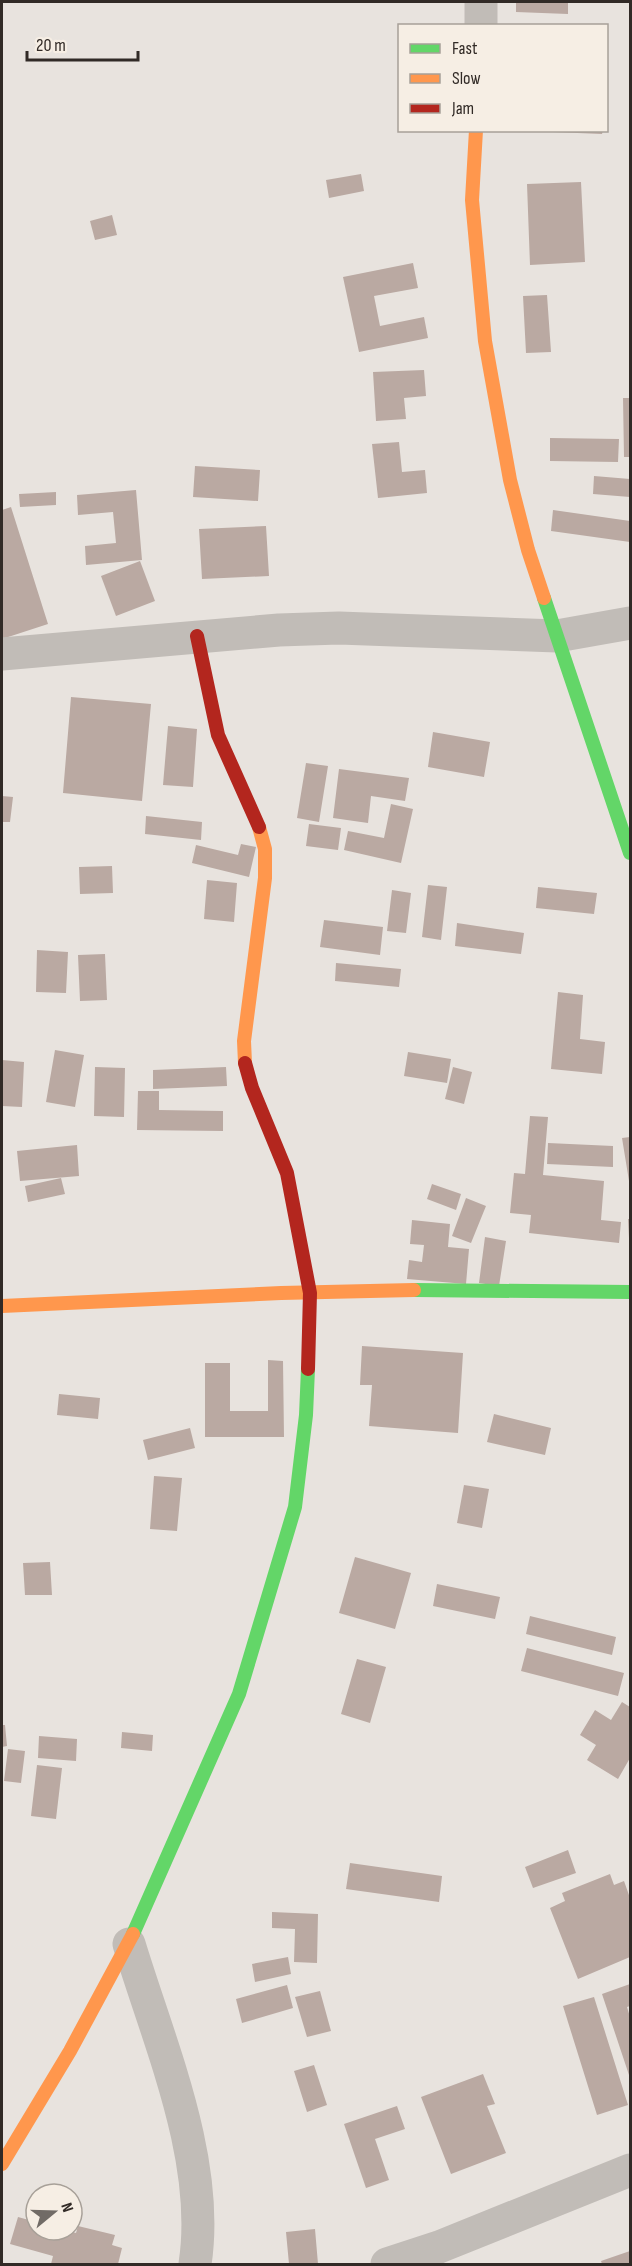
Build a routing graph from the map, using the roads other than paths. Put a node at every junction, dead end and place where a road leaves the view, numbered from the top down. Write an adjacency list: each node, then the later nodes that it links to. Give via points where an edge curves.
1 (481, 2): 2 (street)
2 (481, 24)
3 (476, 132): 6 (street, via 472,200 485,341 510,480)
4 (630, 623): 6 (street)
5 (196, 636): 6 (street, via 339,628); 7 (street); 10 (street, via 218,735 264,843 265,878 244,1041 245,1064 286,1173)
6 (557, 636): 8 (street)
7 (2, 654)
8 (630, 853)
9 (630, 1292): 10 (street, via 519,1288)
10 (310, 1293): 11 (street); 12 (street, via 306,1415 295,1507 238,1695)
11 (2, 1306)
12 (129, 1944): 13 (street); 15 (street, via 194,2170 198,2225)
13 (2, 2164)
14 (630, 2170): 16 (street)
15 (195, 2265)
16 (387, 2265)

